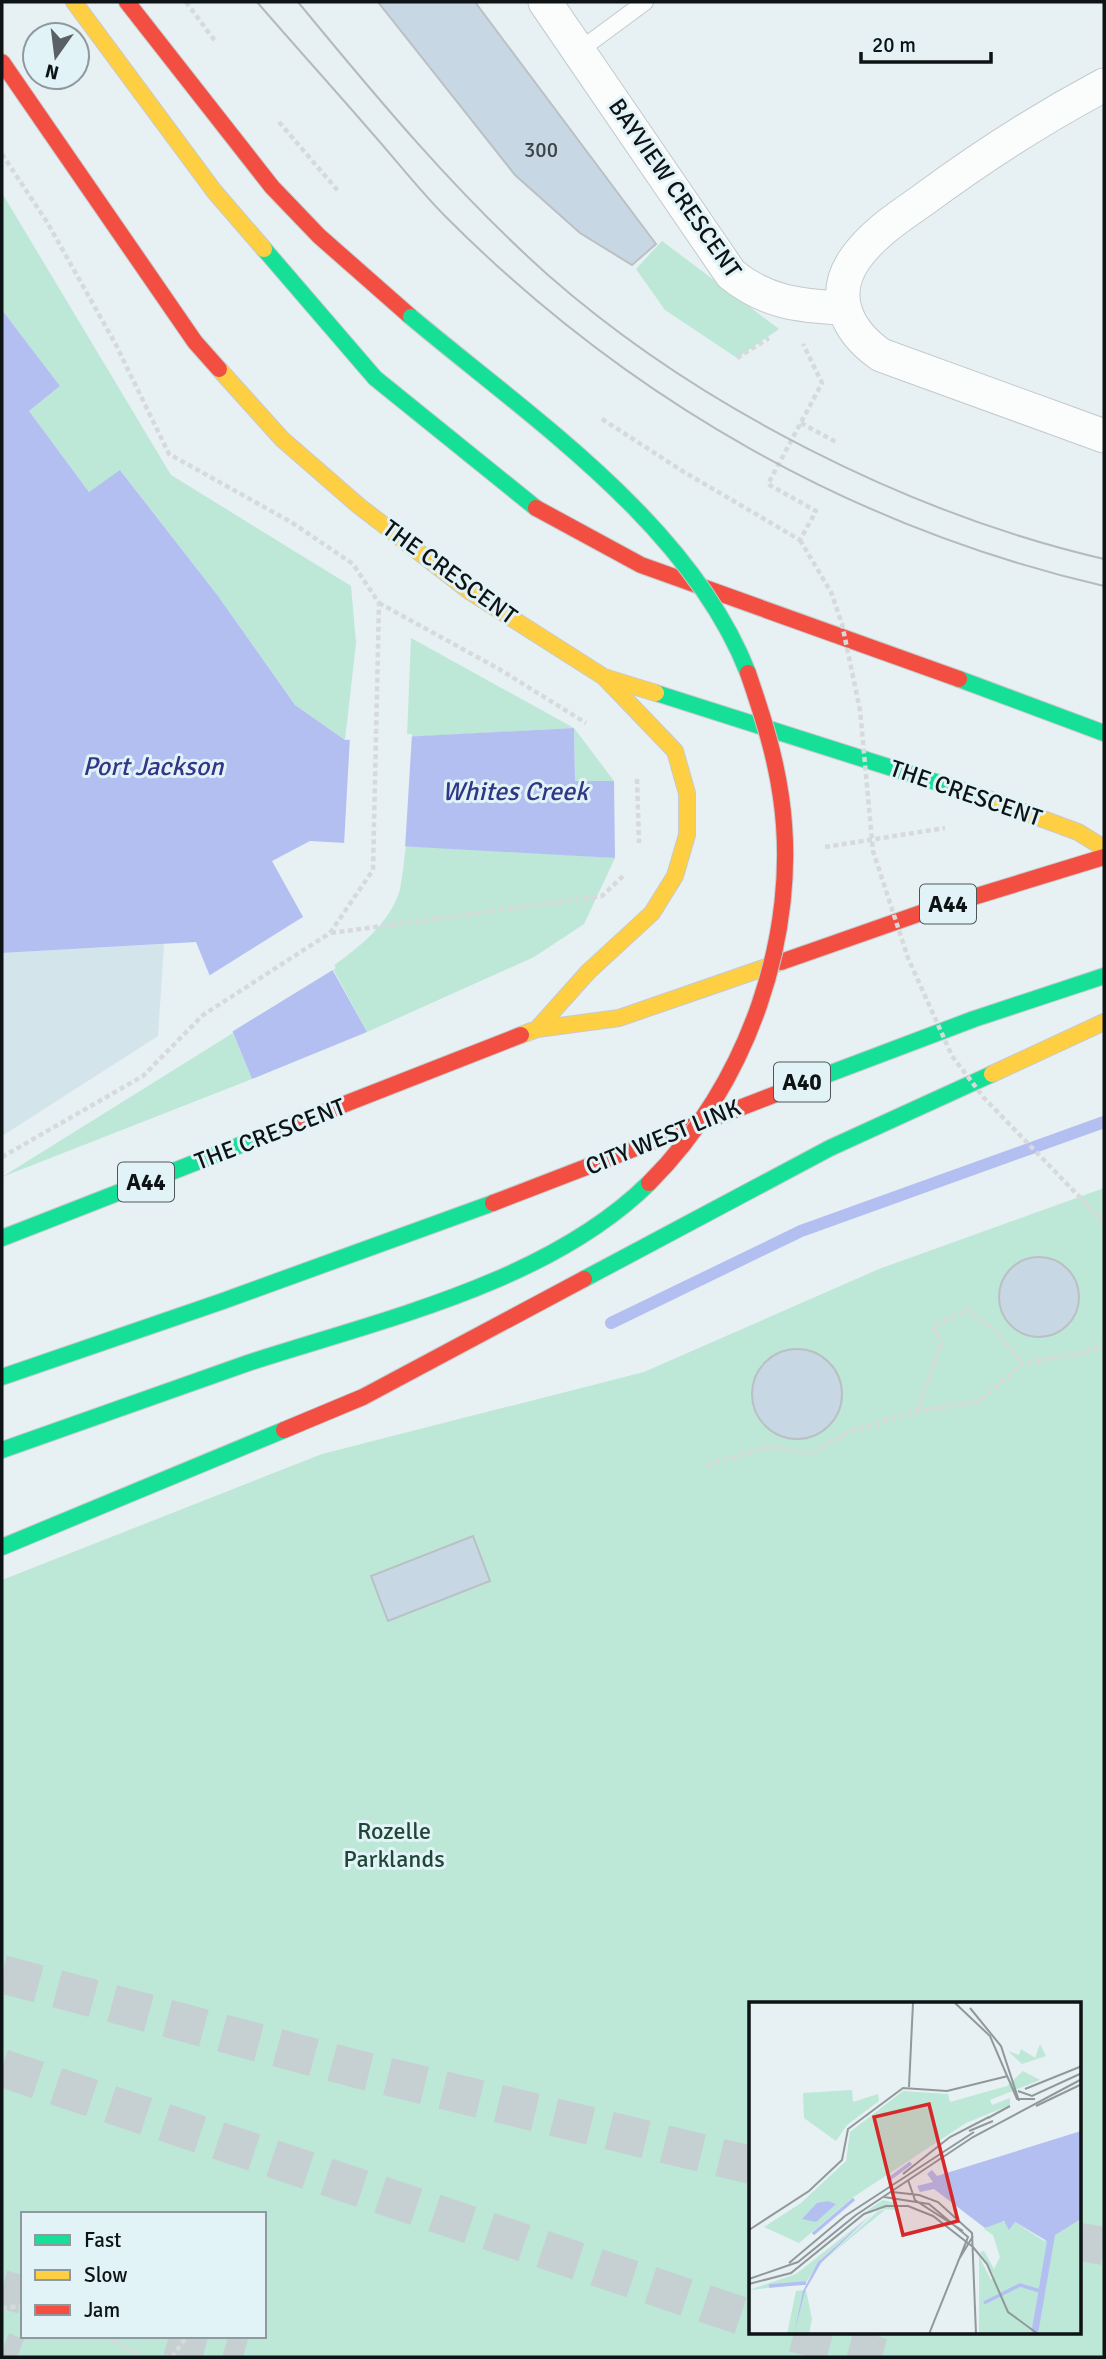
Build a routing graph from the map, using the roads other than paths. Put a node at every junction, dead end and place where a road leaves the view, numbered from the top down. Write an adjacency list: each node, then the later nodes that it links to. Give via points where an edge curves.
1 (74, 2): 11 (main road, via 214,191 375,378 527,503 641,565)
2 (127, 2): 19 (main road, bridge, via 272,187 319,236 572,452 673,547 711,601 751,679 779,777 785,830 782,926 754,1026 719,1096 663,1169 604,1220 493,1280)
3 (545, 2): 5 (street, BAYVIEW CRESCENT)
4 (645, 2): 5 (lane)
5 (580, 50): 8 (street, BAYVIEW CRESCENT, via 731,274 800,321)
6 (2, 62): 10 (main road, THE CRESCENT, via 195,342 282,439 469,591)
7 (1104, 85): 8 (street, via 990,150 886,227 853,261 844,284)
8 (842, 308): 9 (street, via 857,335 881,355)
9 (1104, 436)
10 (604, 677): 12 (main road, THE CRESCENT, via 948,784 1078,832); 16 (main road, via 675,751 687,793 687,835 675,876 652,913)
11 (1104, 733)
12 (1104, 848)
13 (1104, 857): 16 (main road, A44, via 920,913 619,1018)
14 (1104, 976): 18 (main road, CITY WEST LINK / A40, via 870,1055 498,1199)
15 (1104, 1022): 20 (main road, via 830,1148 363,1397)
16 (537, 1029): 17 (main road, THE CRESCENT / A44)
17 (2, 1238)
18 (2, 1377)
19 (2, 1450)
20 (2, 1548)

